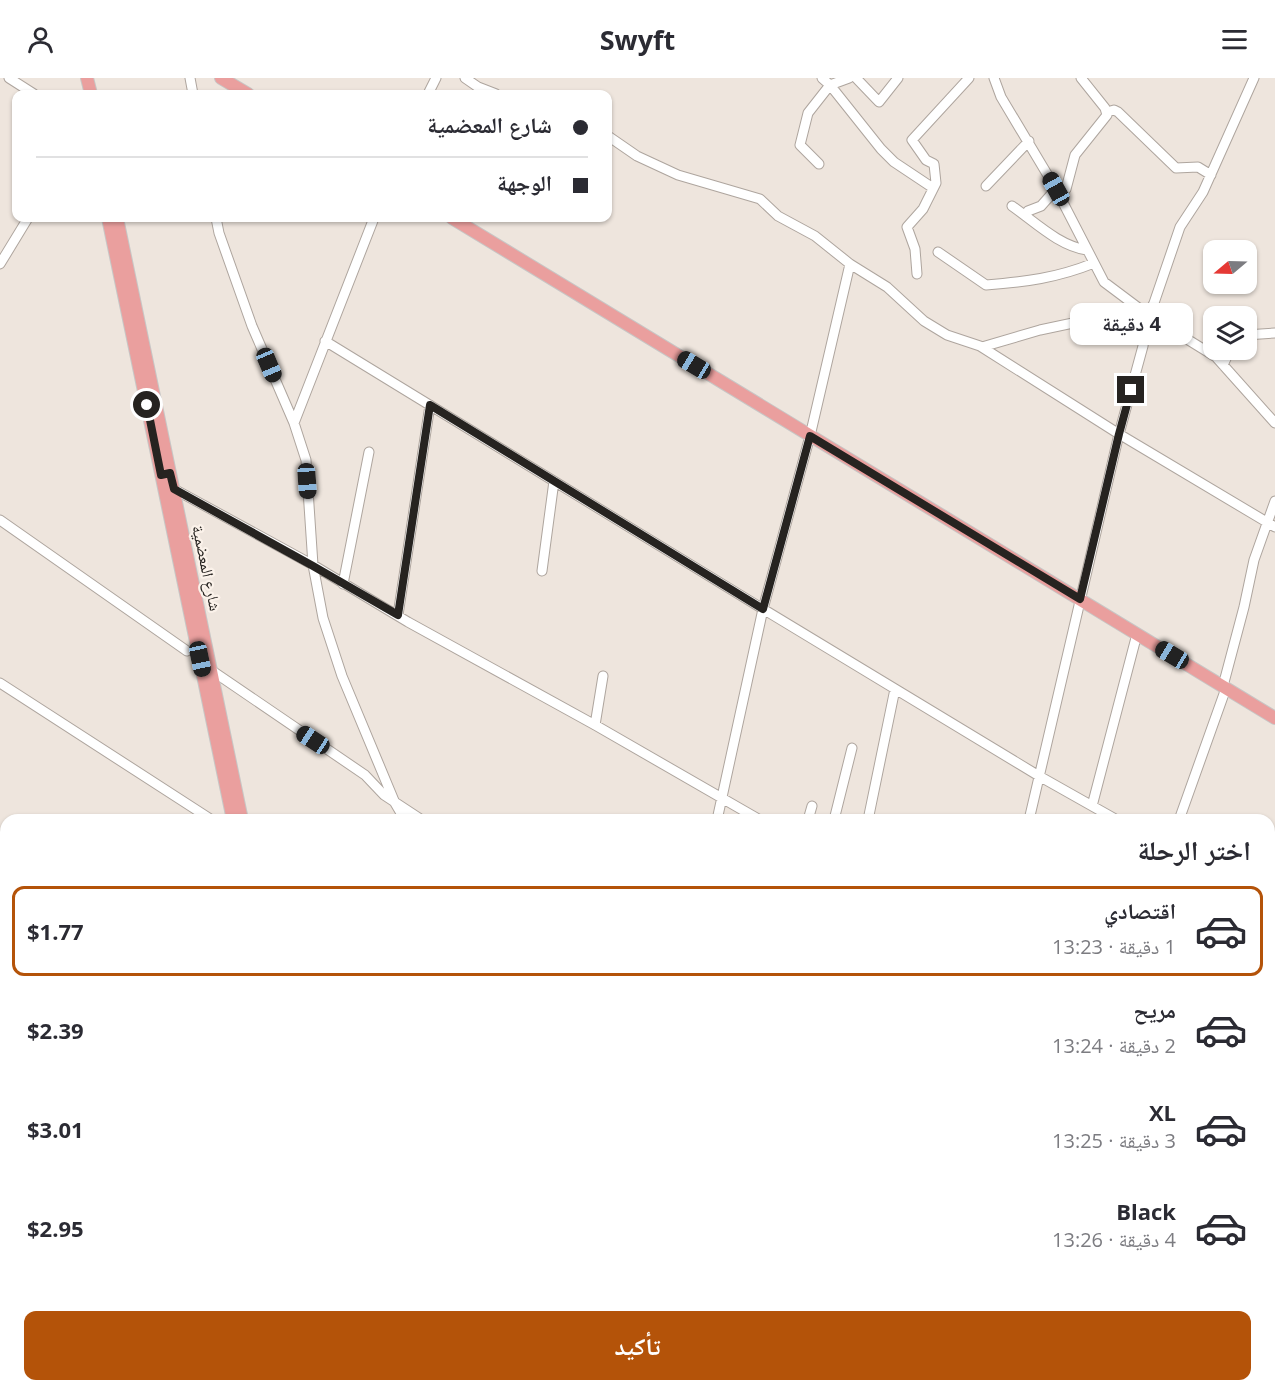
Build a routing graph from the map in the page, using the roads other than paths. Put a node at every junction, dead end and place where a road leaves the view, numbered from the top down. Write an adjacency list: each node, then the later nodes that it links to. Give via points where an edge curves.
1 (9, 78): 13 (street)
2 (221, 78): 14 (main road)
3 (465, 78): 15 (street)
4 (822, 78): 12 (street)
5 (849, 78): 12 (street)
6 (856, 78): 7 (street, via 879,102)
7 (898, 78)
8 (969, 78): 22 (street, via 912,140 934,164)
9 (994, 78): 18 (street)
10 (1081, 78): 16 (street)
11 (1254, 78): 20 (street)
12 (830, 85): 19 (street, via 808,113 800,145); 22 (street, via 894,162)
13 (28, 90)
14 (241, 90)
15 (486, 90)
16 (1107, 112): 20 (street, via 1118,112 1176,168 1196,166); 23 (street, via 1075,155 1067,186)
17 (612, 139): 36 (street, via 637,156 678,175 760,199 778,216 815,236)
18 (1029, 141): 21 (street); 23 (street)
19 (819, 164)
20 (1211, 175): 39 (street, via 1180,227)
21 (986, 186)
22 (933, 188): 37 (street, via 923,209 907,227 915,249)
23 (1058, 193): 25 (street); 32 (street)
24 (1012, 206): 25 (street)
25 (1025, 215): 32 (street, via 1054,237)
26 (26, 222): 35 (street)
27 (109, 222): 52 (main road, شارع المعضمية)
28 (118, 222): 52 (main road, شارع المعضمية)
29 (217, 222): 47 (street, via 252,326)
30 (372, 222): 42 (street)
31 (459, 222): 50 (main road)
32 (1087, 250): 34 (street)
33 (938, 252): 34 (street, via 986,285 1042,280)
34 (1094, 263): 38 (street, via 1104,282)
35 (0, 264)
36 (850, 264): 43 (street, via 887,287 947,336); 50 (street)
37 (917, 274)
38 (1134, 306): 39 (street); 43 (street, via 1120,313)
39 (1148, 315): 45 (street); 49 (street)
40 (1275, 333): 41 (street)
41 (1257, 334)
42 (325, 341): 46 (street); 47 (street)
43 (982, 347): 49 (street)
44 (1225, 360): 45 (street)
45 (1223, 365): 48 (street)
46 (430, 405): 53 (street); 63 (street)
47 (294, 423): 58 (street, via 306,460)
48 (1275, 423)
49 (1119, 434): 57 (street); 61 (street)
50 (810, 436): 61 (main road); 62 (street)
51 (369, 452): 60 (street)
52 (166, 474): 54 (main road, شارع المعضمية); 80 (main road, شارع المعضمية)
53 (555, 481): 59 (street); 62 (street)
54 (174, 489): 58 (street); 66 (main road, شارع المعضمية)
55 (1275, 501): 57 (street)
56 (0, 520): 65 (street)
57 (1272, 525): 69 (street, via 1254,560)
58 (313, 566): 60 (street); 76 (street, via 323,618 342,676)
59 (542, 571)
60 (344, 584): 63 (street)
61 (1080, 599): 64 (main road); 74 (street)
62 (763, 609): 70 (street); 75 (street)
63 (398, 615): 72 (street)
64 (1137, 634): 69 (main road); 78 (street)
65 (187, 651)
66 (211, 670): 76 (street, via 365,775); 81 (main road, شارع المعضمية)
67 (603, 676): 72 (street)
68 (0, 683): 79 (street)
69 (1223, 686): 71 (main road); 91 (street, via 1225,691)
70 (895, 689): 74 (street); 88 (street)
71 (1275, 718)
72 (595, 725): 75 (street)
73 (852, 748): 87 (street)
74 (1039, 776): 78 (street); 89 (street)
75 (722, 799): 84 (street); 85 (street)
76 (395, 802): 82 (street); 83 (street)
77 (812, 806): 86 (street)
78 (1092, 806): 90 (street)
79 (203, 814)
80 (232, 814)
81 (241, 814)
82 (402, 814)
83 (413, 814)
84 (718, 814)
85 (749, 814)
86 (810, 814)
87 (836, 814)
88 (869, 814)
89 (1030, 814)
90 (1106, 814)
91 (1181, 814)

